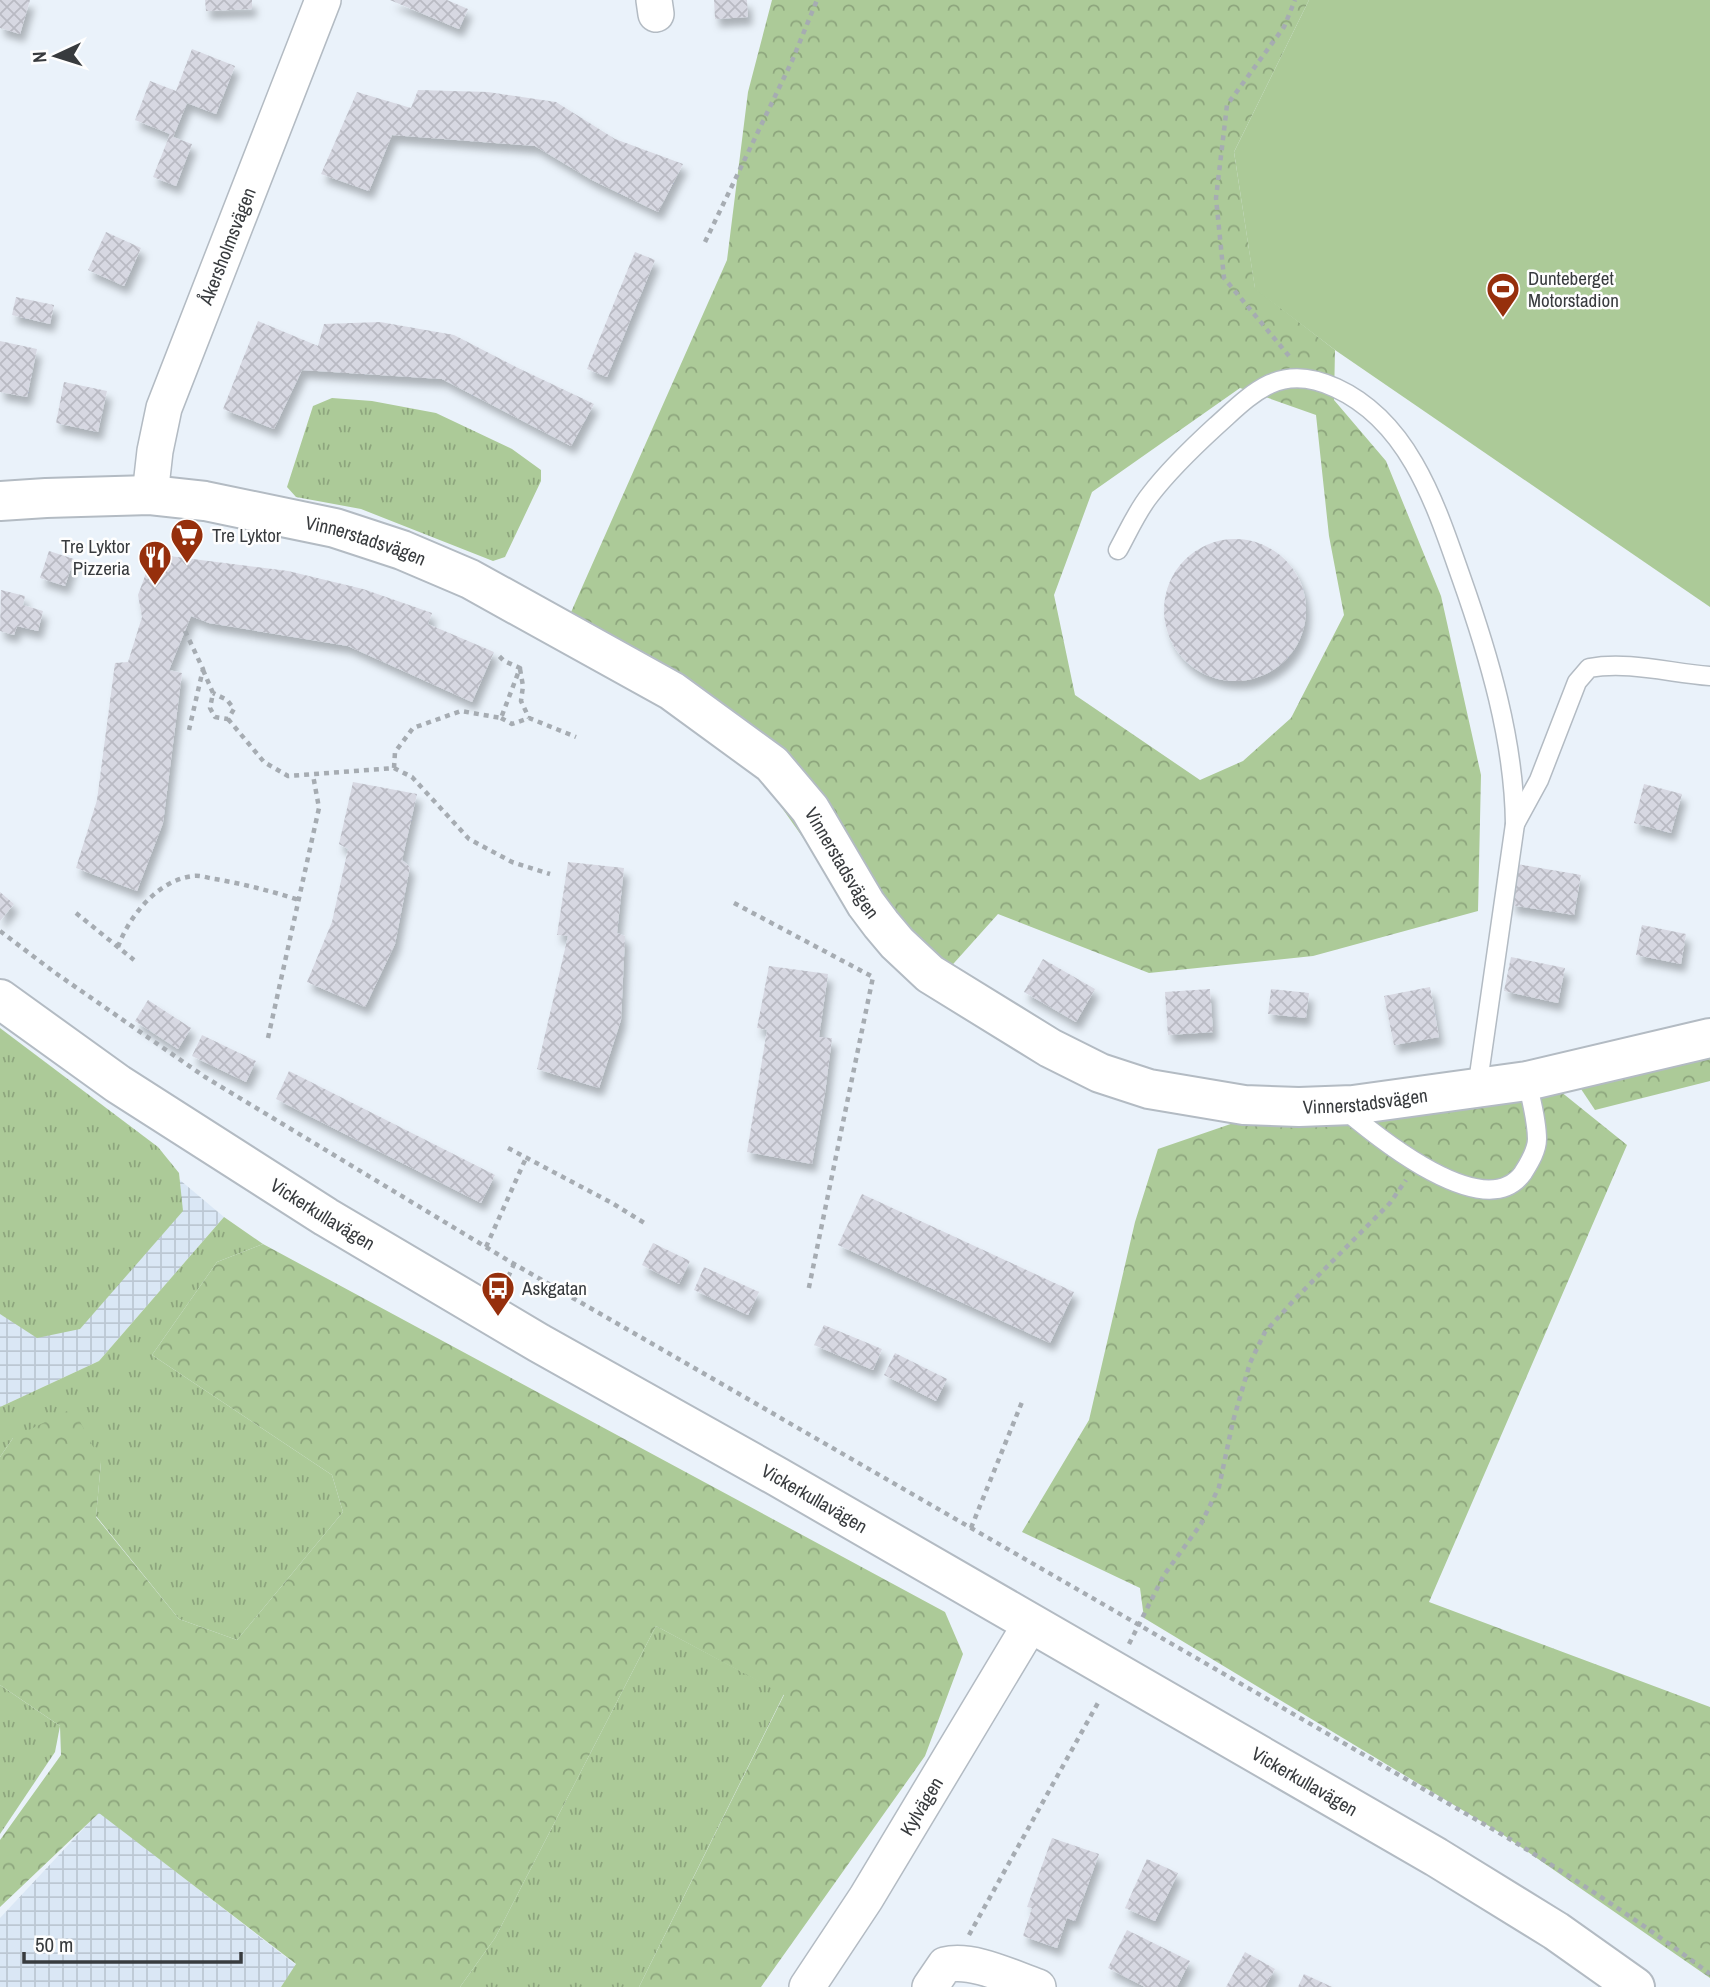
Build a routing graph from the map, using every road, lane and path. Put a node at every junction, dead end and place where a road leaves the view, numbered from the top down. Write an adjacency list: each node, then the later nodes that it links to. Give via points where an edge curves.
1 (323, 0): 6 (street, Åkersholmsvägen, via 164,408)
2 (817, 0): 4 (path)
3 (1295, 0): 5 (path, via 1284,27 1227,105 1216,198 1224,278)
4 (705, 242)
5 (1308, 378): 8 (lane, via 1272,383 1249,396 1181,458 1148,497); 22 (lane, via 1343,391 1375,415 1402,445 1430,492 1469,601 1507,738)
6 (150, 495): 7 (street, Vinnerstadsvägen); 35 (street, Vinnerstadsvägen, via 274,514 402,550 470,579 672,691 772,764 810,809 866,904 914,960 1050,1048 1100,1073 1189,1098 1244,1105)
7 (0, 501)
8 (1118, 550)
9 (185, 631): 12 (path)
10 (497, 654): 11 (path)
11 (520, 667): 15 (path); 16 (path, via 521,701)
12 (202, 670): 14 (path); 18 (path)
13 (1710, 677): 22 (lane, via 1631,666 1589,668 1577,682 1539,780)
14 (213, 692): 17 (path, via 234,709); 17 (path, via 210,708 215,717)
15 (501, 718): 16 (path, via 512,724); 20 (path, via 461,711 413,728 396,752)
16 (529, 718): 19 (path)
17 (228, 719): 21 (path, via 264,762 288,776)
18 (189, 730)
19 (576, 737)
20 (394, 768): 21 (path); 23 (path, via 412,777 469,839 512,862)
21 (313, 775): 24 (path, via 319,808)
22 (1515, 824): 34 (lane)
23 (550, 874)
24 (299, 900): 28 (path, via 195,875 170,883 144,904 124,929); 31 (path)
25 (734, 903): 43 (path, via 873,977)
26 (76, 912): 28 (path)
27 (0, 931): 40 (path, via 205,1077)
28 (118, 947): 29 (path)
29 (134, 960)
30 (0, 999): 47 (street, Vickerkullavägen, via 128,1090 326,1217)
31 (268, 1038)
32 (1710, 1038): 33 (street, Vinnerstadsvägen)
33 (1527, 1081): 34 (street, Vinnerstadsvägen); 38 (lane, via 1537,1141 1521,1176 1506,1187 1482,1190)
34 (1477, 1089): 35 (street, Vinnerstadsvägen)
35 (1339, 1105): 38 (lane)
36 (508, 1148): 37 (path)
37 (526, 1158): 39 (path); 40 (path)
38 (1417, 1163): 46 (path, via 1390,1203 1265,1332 1250,1363 1219,1487)
39 (646, 1224)
40 (486, 1247): 41 (path)
41 (514, 1264): 42 (path); 45 (path)
42 (503, 1290)
43 (808, 1292)
44 (1022, 1402): 45 (path)
45 (971, 1528): 46 (path)
46 (1138, 1624): 48 (path); 49 (path, via 1577,1880)
47 (1030, 1625): 48 (street, Vickerkullavägen); 51 (street, Kylvägen, via 866,1898)
48 (1116, 1674): 50 (path); 53 (street, Vickerkullavägen, via 1436,1857 1556,1931)
49 (1710, 1974)
50 (942, 1975): 52 (street, via 973,1966)
51 (807, 1987)
52 (1038, 1987)
53 (1635, 1987)

